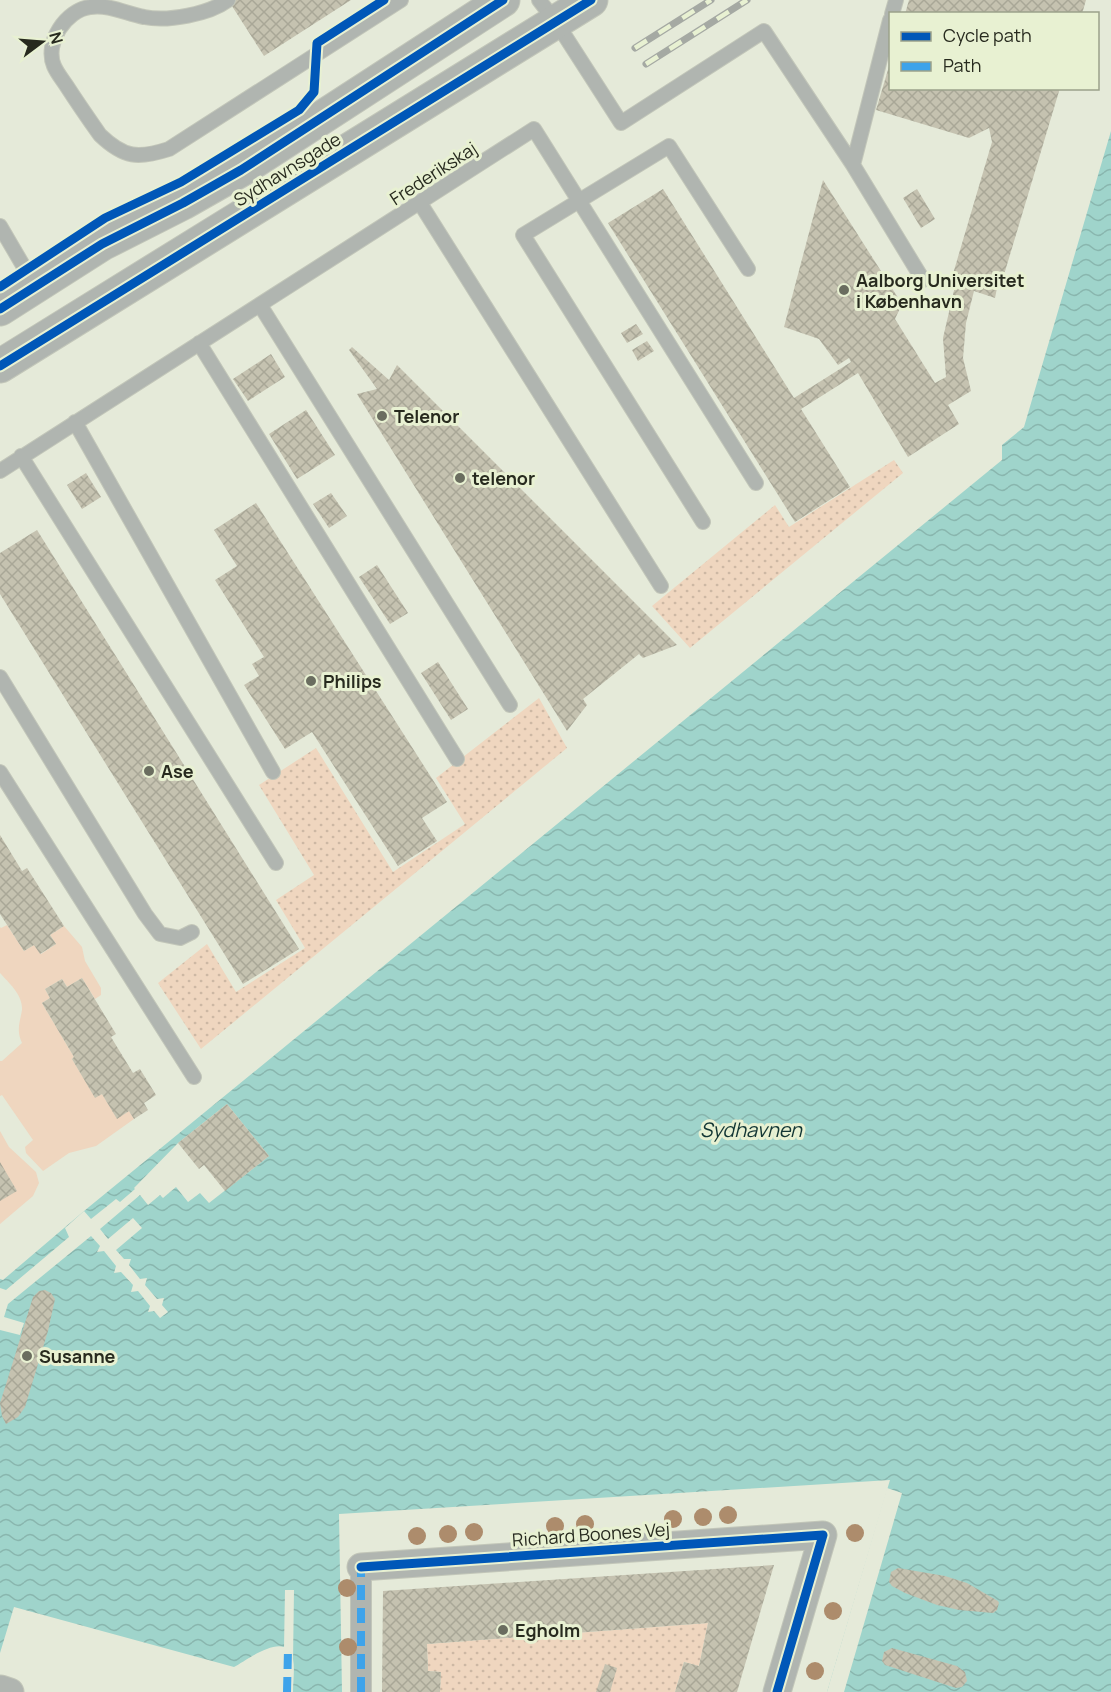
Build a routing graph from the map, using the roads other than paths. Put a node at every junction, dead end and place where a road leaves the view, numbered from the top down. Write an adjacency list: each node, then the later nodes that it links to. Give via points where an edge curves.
1 (228, 0): 2 (lane, via 171,19 89,7 69,17 60,28 51,47 53,65 108,143 124,154 147,156 169,149)
2 (401, 0)
3 (502, 0): 13 (street, Sydhavnsgade, via 241,170 102,244)
4 (591, 0): 5 (street, Sydhavnsgade)
5 (548, 11): 7 (lane, via 621,123 764,31); 17 (street, Sydhavnsgade)
6 (889, 28): 7 (lane)
7 (853, 165): 12 (lane)
8 (579, 201): 9 (lane, Frederikskaj, via 534,129); 11 (lane, via 669,146); 21 (lane, Frederikskaj); 22 (lane, via 523,235)
9 (420, 203): 14 (lane, Frederikskaj); 23 (lane)
10 (0, 226): 13 (lane)
11 (748, 269)
12 (923, 280)
13 (35, 286): 15 (street, Sydhavnsgade)
14 (260, 304): 16 (lane, Frederikskaj); 25 (lane)
15 (0, 309)
16 (199, 343): 18 (lane, Frederikskaj); 26 (lane)
17 (0, 366)
18 (75, 422): 19 (lane, Frederikskaj); 28 (lane)
19 (21, 456): 20 (lane, Frederikskaj); 29 (lane)
20 (0, 471)
21 (756, 483)
22 (703, 522)
23 (661, 586)
24 (0, 677): 30 (lane, via 160,934 180,938)
25 (510, 705)
26 (457, 759)
27 (0, 772): 31 (lane)
28 (273, 772)
29 (276, 863)
30 (192, 932)
31 (194, 1077)
32 (362, 1567): 35 (street); 36 (street, Richard Boones Vej, via 824,1535)
33 (1, 1689): 34 (street)
34 (10, 1692)
35 (361, 1692)
36 (777, 1692)

